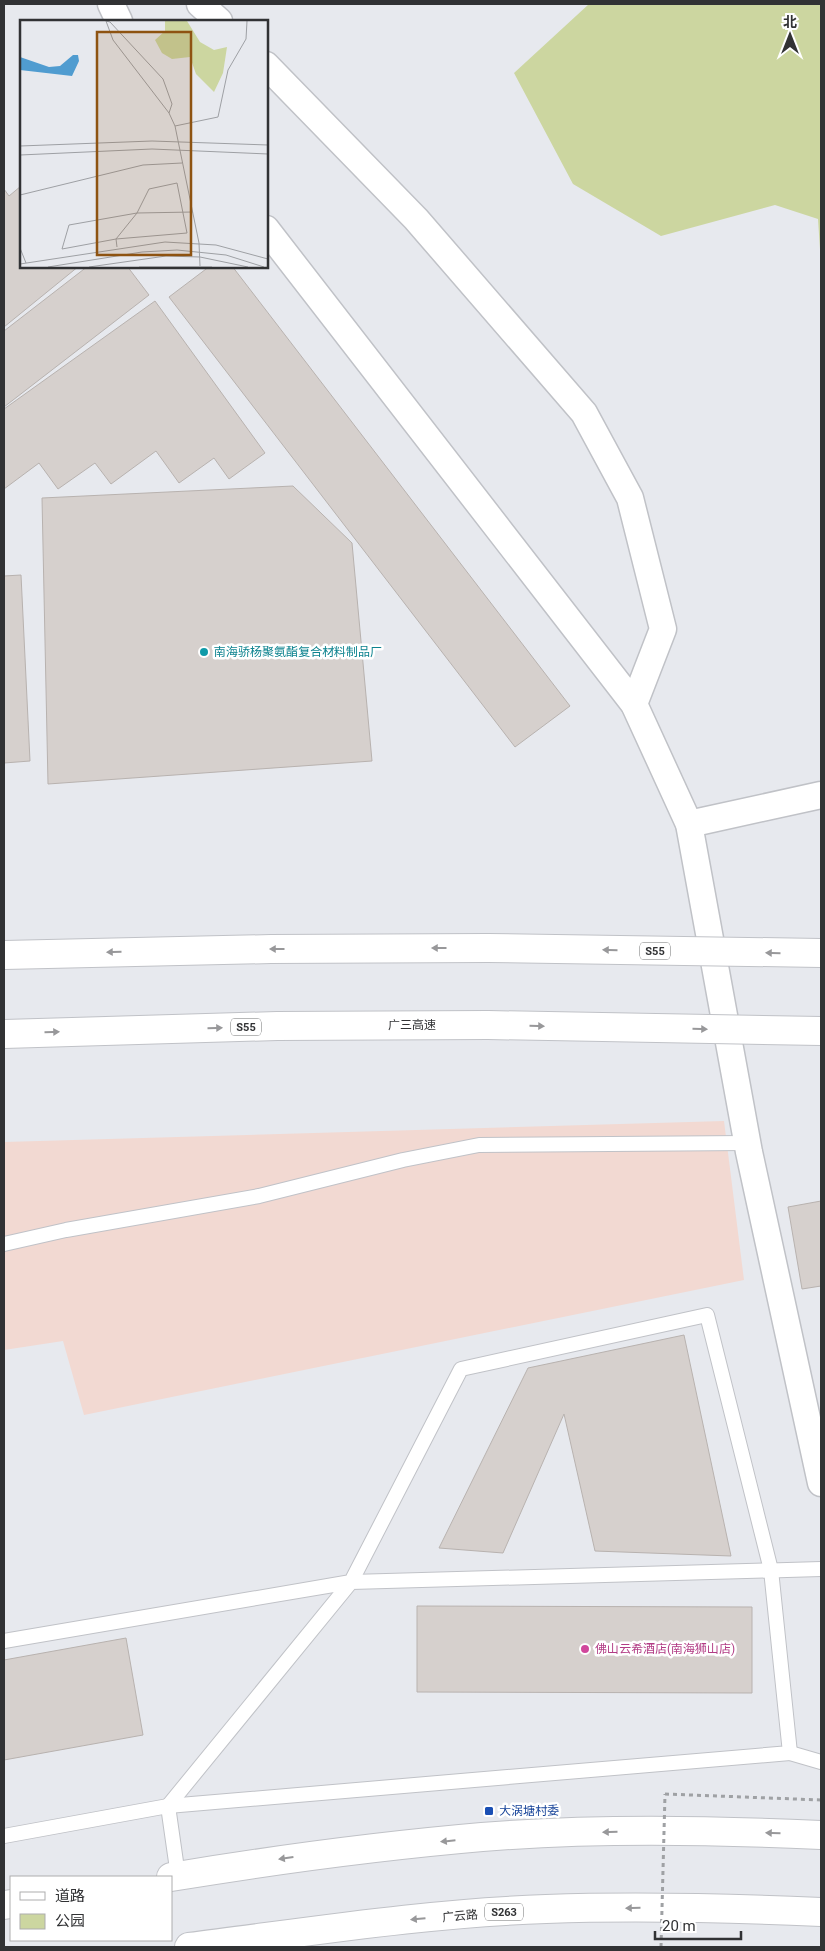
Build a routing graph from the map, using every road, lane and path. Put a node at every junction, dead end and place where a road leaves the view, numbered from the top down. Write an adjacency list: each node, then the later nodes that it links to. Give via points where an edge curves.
1 (111, 4): 3 (street)
2 (200, 4): 4 (street)
3 (119, 20)
4 (218, 20)
5 (268, 67): 7 (street, via 416,219 584,413 630,498 663,629)
6 (268, 232): 7 (street)
7 (634, 704): 9 (street)
8 (821, 794): 9 (street)
9 (689, 824): 14 (street)
10 (821, 954): 11 (main road, S55, one-way to 11, bridge, via 271,948)
11 (4, 955)
12 (821, 1031): 13 (main road, 广三高速 / S55, one-way to 12, bridge, via 277,1026 488,1025)
13 (4, 1034)
14 (747, 1143): 15 (lane, via 480,1145 403,1160 259,1196); 16 (street)
15 (4, 1244)
16 (821, 1483)
17 (821, 1569): 18 (lane)
18 (771, 1570): 19 (lane); 19 (lane, via 707,1315 461,1369); 21 (lane)
19 (351, 1582): 20 (lane); 24 (lane)
20 (4, 1640)
21 (790, 1753): 22 (lane); 24 (lane)
22 (821, 1762)
23 (821, 1800): 30 (path, bridge, via 664,1794)
24 (168, 1806): 26 (lane); 27 (lane)
25 (821, 1835): 27 (main road, one-way to 27, via 716,1830 483,1837 286,1858)
26 (4, 1836)
27 (174, 1877)
28 (821, 1912): 29 (main road, 广云路 / S263, one-way to 29, via 705,1907 544,1909 399,1920)
29 (189, 1947)
30 (661, 1947)

